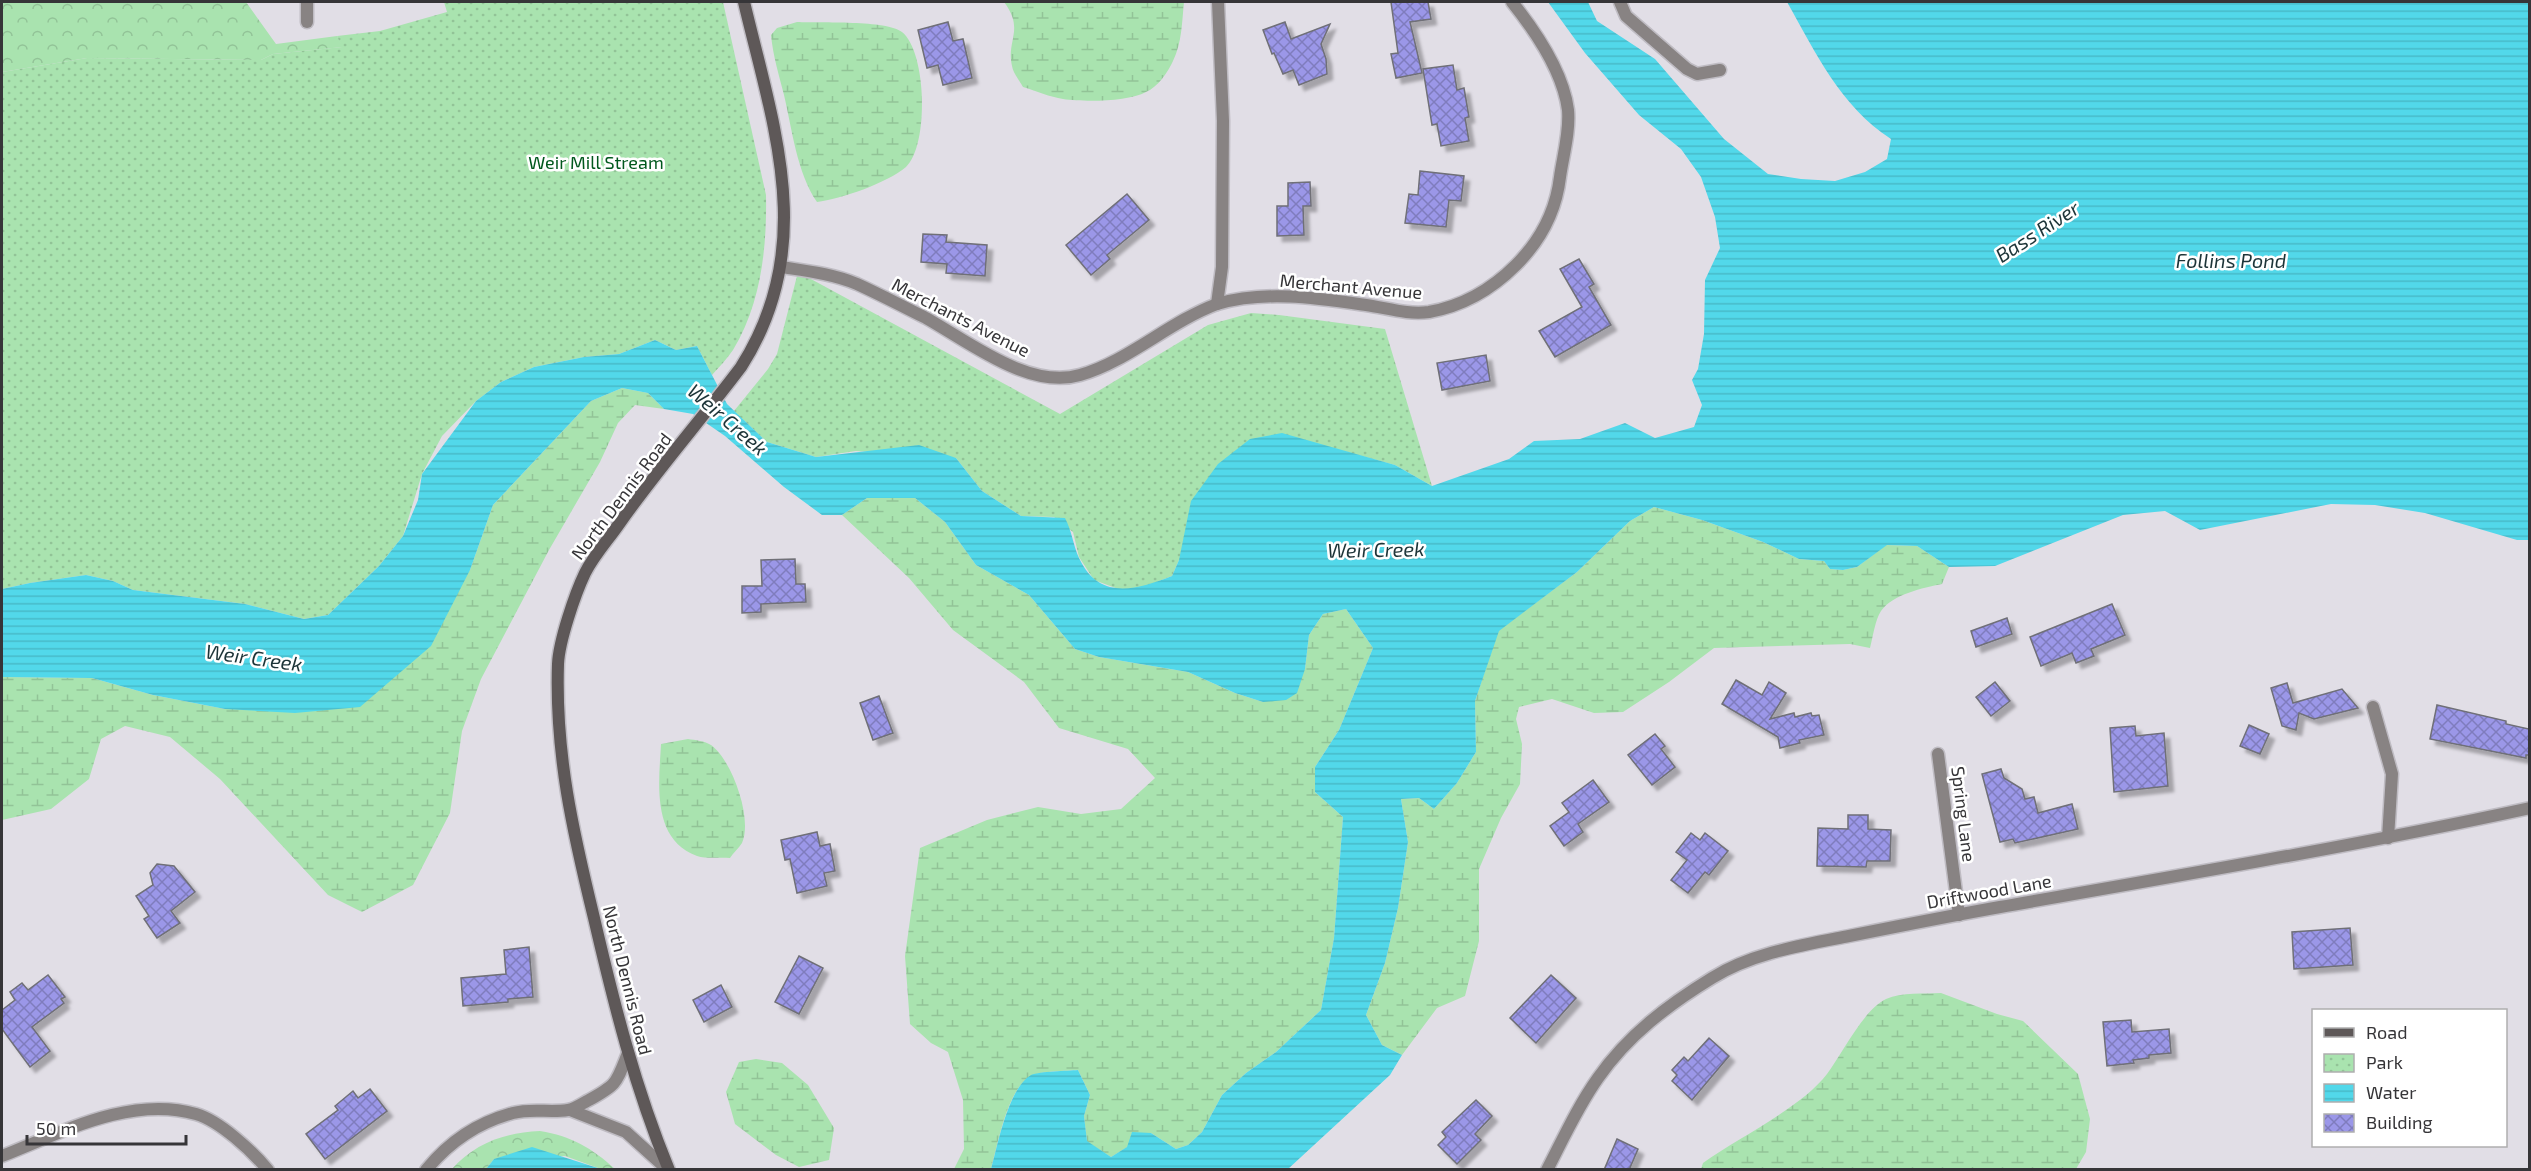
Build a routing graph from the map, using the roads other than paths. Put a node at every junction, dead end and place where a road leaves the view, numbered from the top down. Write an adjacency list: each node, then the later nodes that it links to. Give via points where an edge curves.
1 (307, 2): 6 (street)
2 (744, 2): 8 (main road, North Dennis Road, via 782,172 785,222)
3 (1218, 2): 9 (street, via 1222,267)
4 (1512, 2): 9 (street, Merchant Avenue, via 1554,68 1564,89 1568,111 1560,183 1543,231 1525,256 1486,291 1427,312 1281,297 1237,298)
5 (1620, 2): 7 (street, via 1626,16 1687,69 1697,74)
6 (307, 22)
7 (1720, 70)
8 (781, 267): 9 (street, Merchants Avenue, via 817,272 857,285 1007,364 1047,378 1065,378 1101,367 1178,321); 15 (main road, North Dennis Road, via 755,345 585,572 558,661 558,734 567,798)
9 (1217, 304)
10 (2373, 707): 13 (street, via 2392,774)
11 (1938, 754): 14 (street, Spring Lane)
12 (2529, 808): 13 (street, Driftwood Lane)
13 (2388, 838): 14 (street, Driftwood Lane)
14 (1959, 915): 21 (street, Driftwood Lane, via 1799,946 1716,975 1647,1023 1618,1052 1596,1080)
15 (628, 1053): 16 (street, via 616,1082 607,1091); 20 (main road, North Dennis Road)
16 (570, 1110): 19 (street, via 516,1112 487,1121 455,1140); 20 (street, via 626,1132)
17 (2, 1156): 18 (street, via 126,1111 164,1108 198,1114 249,1148)
18 (268, 1170)
19 (426, 1170)
20 (668, 1170)
21 (1547, 1170)

